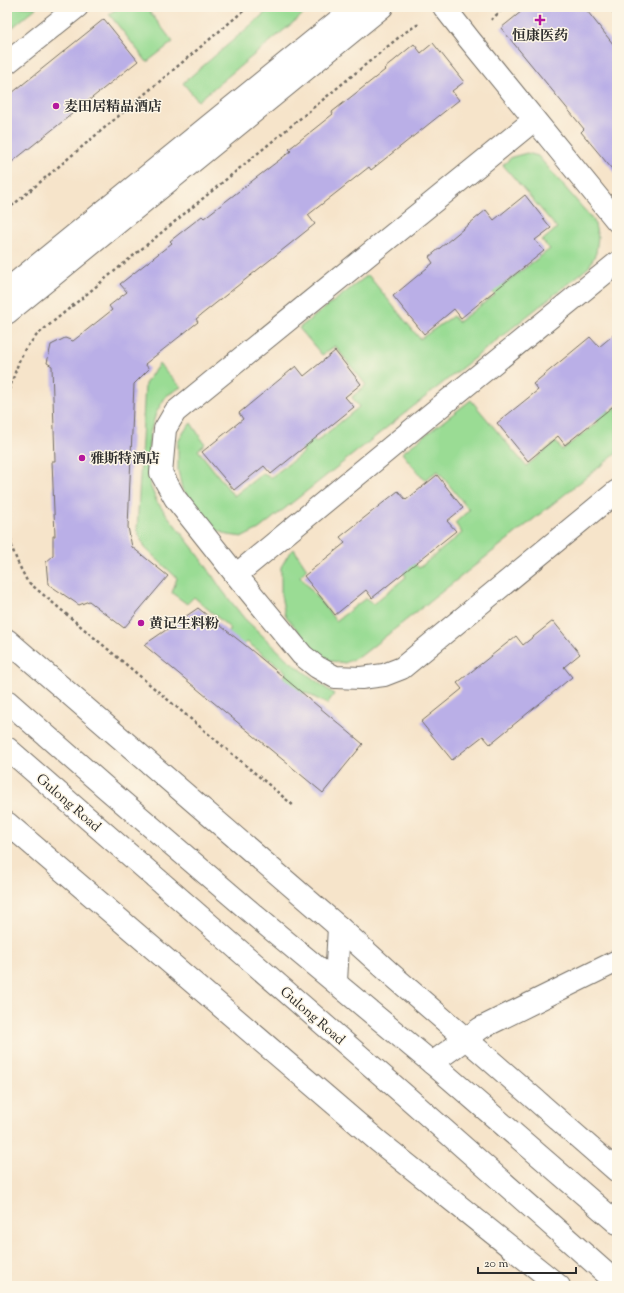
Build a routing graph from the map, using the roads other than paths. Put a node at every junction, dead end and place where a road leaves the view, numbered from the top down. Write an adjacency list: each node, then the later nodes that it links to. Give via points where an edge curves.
1 (77, 7): 5 (street)
2 (355, 7): 9 (street)
3 (382, 7): 10 (street)
4 (444, 7): 6 (street)
5 (7, 63)
6 (534, 120): 7 (street); 12 (street, via 174,412 165,429 162,473 174,498)
7 (617, 221)
8 (617, 263): 12 (street)
9 (7, 290)
10 (7, 313)
11 (617, 491): 12 (street, via 402,668 384,675 361,678 335,677 317,667 302,655)
12 (236, 575)
13 (7, 640): 17 (street)
14 (7, 701): 19 (street)
15 (7, 748): 25 (street, Gulong Road)
16 (7, 824): 24 (street, via 378,1141)
17 (339, 927): 19 (street); 20 (street)
18 (617, 961): 20 (street, via 481,1028)
19 (336, 982): 21 (street)
20 (466, 1039): 21 (street); 22 (street)
21 (432, 1062): 23 (street)
22 (617, 1171)
23 (617, 1223)
24 (552, 1280)
25 (617, 1283)

